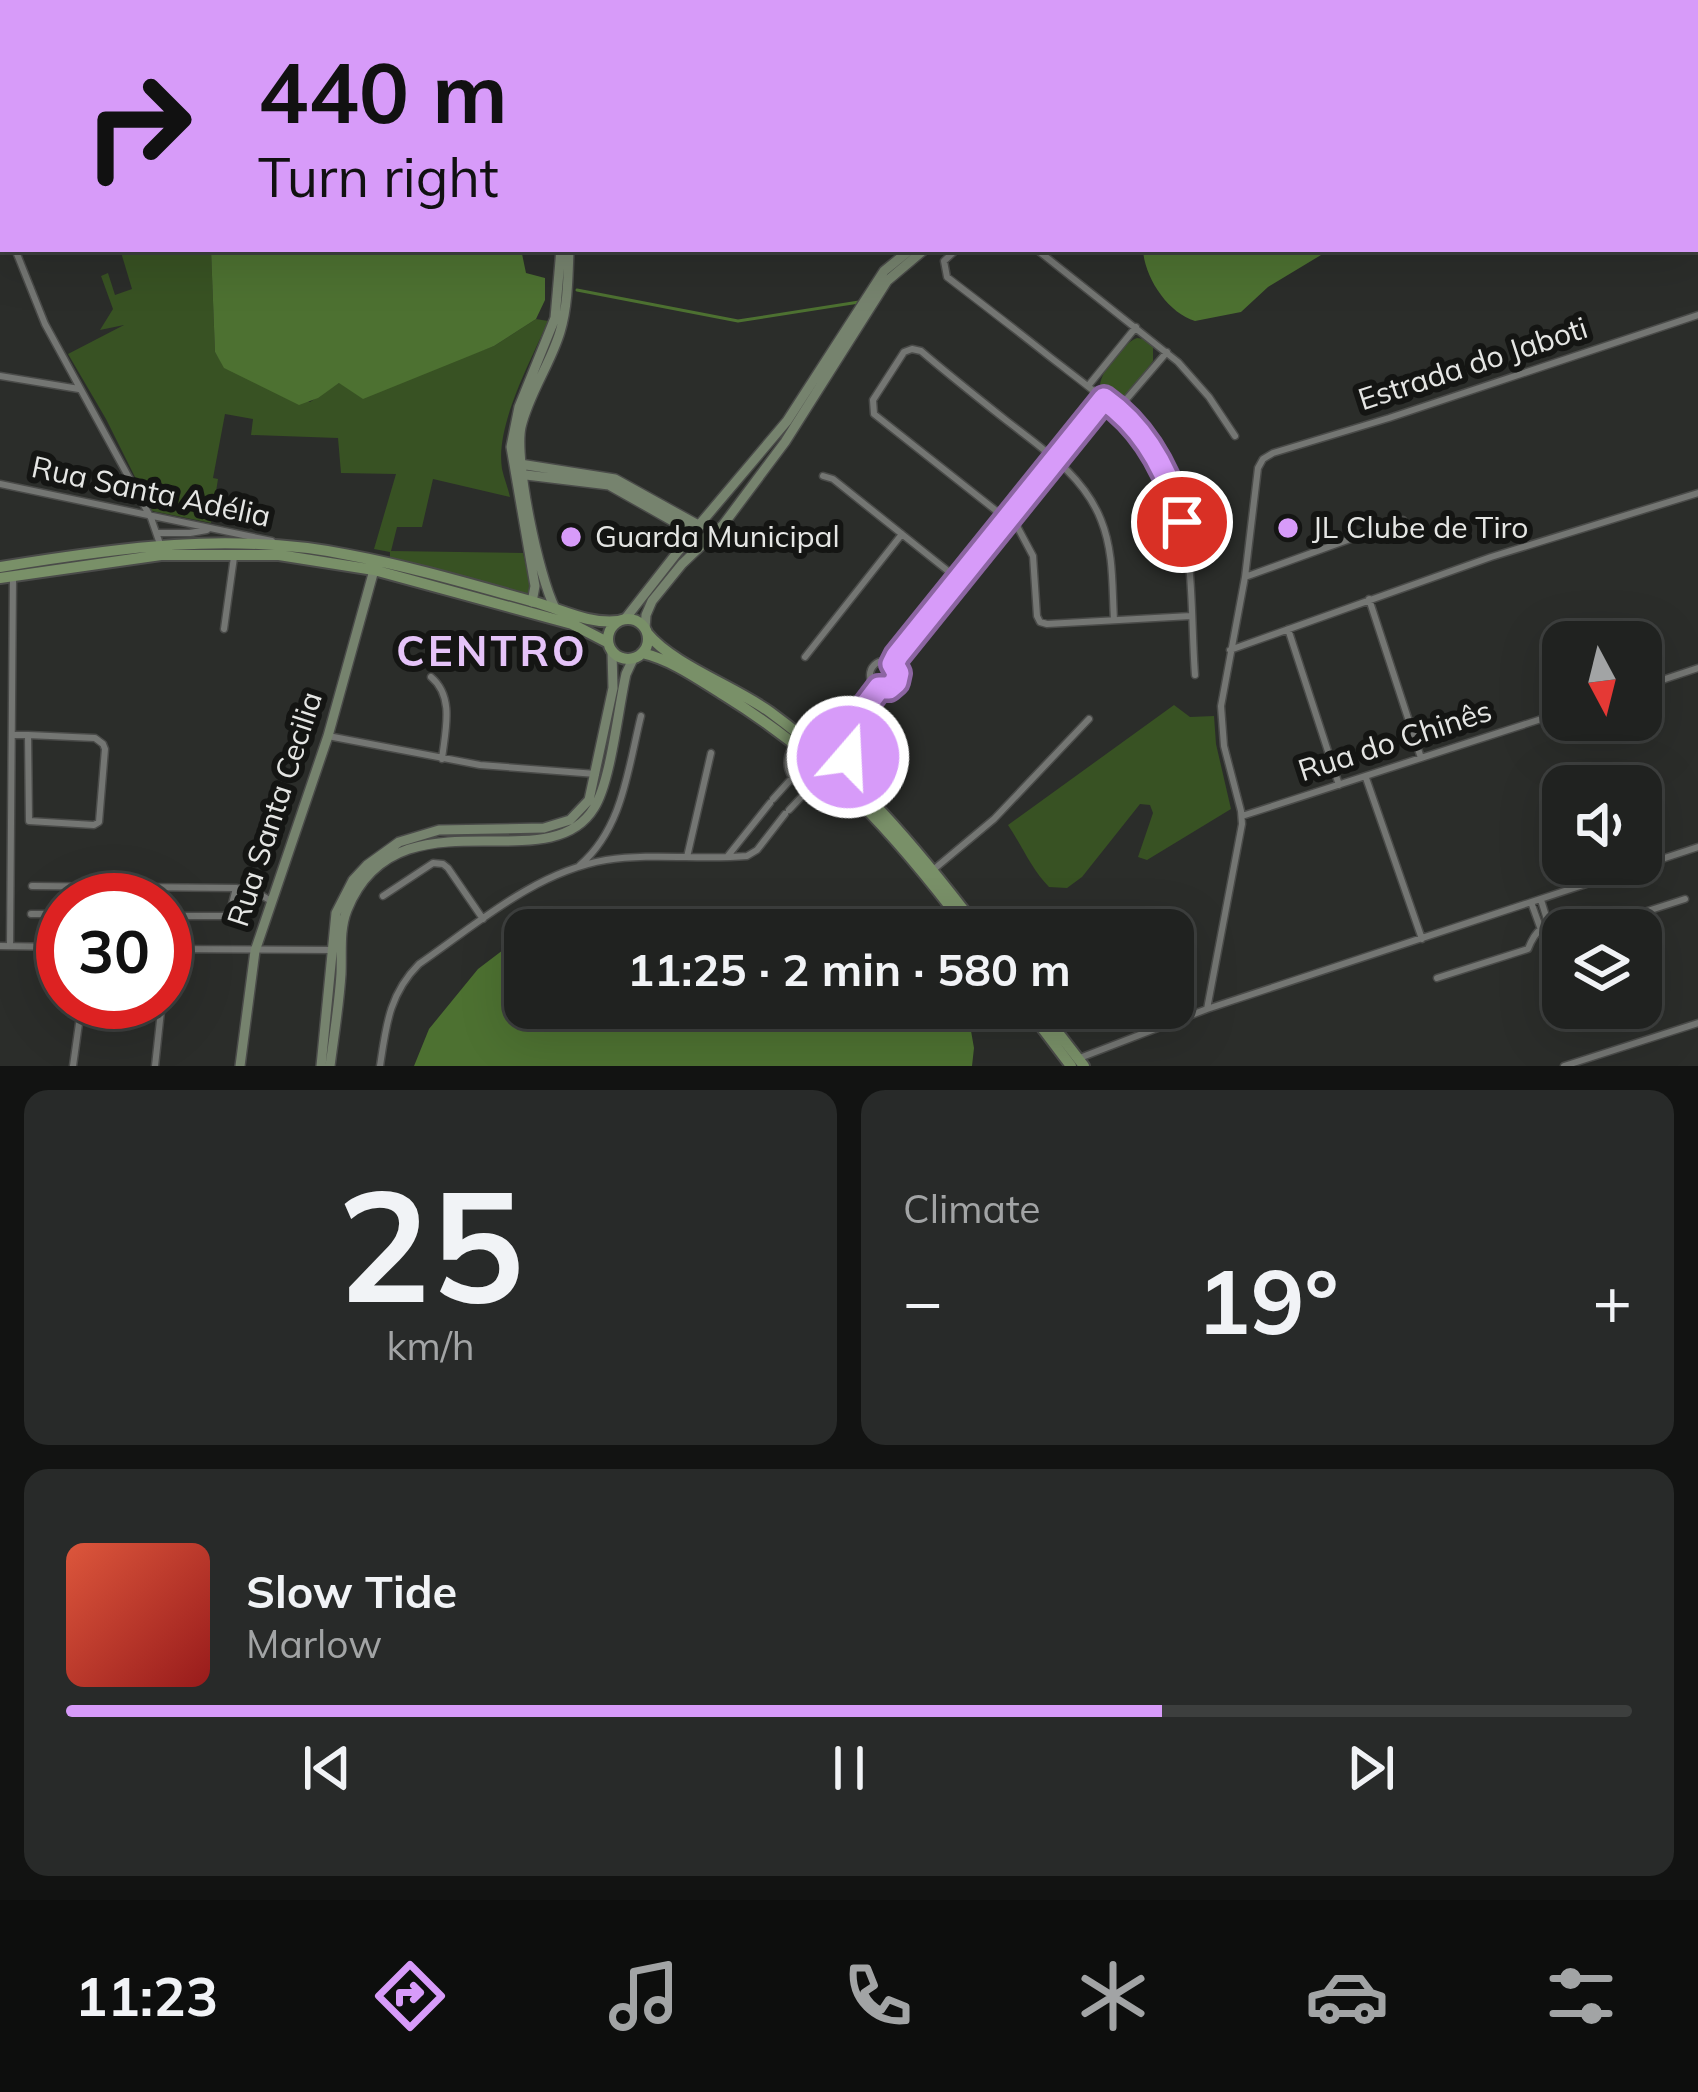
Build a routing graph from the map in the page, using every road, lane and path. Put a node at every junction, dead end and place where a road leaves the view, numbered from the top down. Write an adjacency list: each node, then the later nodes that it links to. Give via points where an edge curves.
1 (16, 252): 13 (street)
2 (565, 252): 18 (street, via 555,318 514,422)
3 (908, 252): 7 (street)
4 (920, 252): 7 (street)
5 (954, 252): 12 (street, via 944,262 947,277)
6 (1040, 252): 9 (street)
7 (888, 273): 25 (street, via 787,421); 28 (street, via 785,442)
8 (1698, 315): 34 (street, Estrada do Jaboti, via 1273,453 1258,468)
9 (1136, 327): 10 (street); 12 (street)
10 (1167, 352): 15 (street); 16 (street)
11 (0, 376): 13 (street)
12 (1088, 386): 14 (street)
13 (80, 389): 22 (street)
14 (1104, 399): 15 (street); 17 (street)
15 (1118, 409): 39 (street, via 1148,443 1174,495)
16 (1235, 436)
17 (1055, 459): 23 (street); 23 (street, via 921,352 902,355 873,400 874,414); 41 (street, via 1102,523)
18 (517, 469): 25 (street, via 609,485); 37 (street); 38 (street)
19 (823, 476): 27 (street)
20 (0, 484): 22 (street, Rua Santa Adélia)
21 (1698, 493): 36 (street)
22 (151, 518): 26 (street, Rua Santa Adélia); 30 (street)
23 (1006, 520): 35 (street); 41 (street, via 1033,556 1040,622)
24 (1403, 520): 34 (street)
25 (696, 528): 28 (street); 40 (street)
26 (210, 529): 29 (street, Rua Santa Adélia); 30 (street)
27 (902, 534): 35 (street); 48 (street)
28 (711, 538): 44 (street, via 652,601)
29 (293, 547): 30 (main road); 37 (main road)
30 (165, 548): 31 (main road); 33 (main road)
31 (235, 554): 32 (main road); 43 (street)
32 (374, 570): 45 (main road, via 572,624); 63 (street, Rua Santa Cecilia)
33 (7, 571): 61 (street)
34 (1245, 578): 46 (street)
35 (958, 580): 49 (street)
36 (1369, 599): 42 (street); 67 (street)
37 (532, 602): 38 (main road)
38 (555, 608): 40 (main road, via 596,622)
39 (1191, 616): 41 (street); 51 (street)
40 (621, 620): 44 (main road); 45 (main road, via 609,630)
41 (1114, 620)
42 (1288, 628): 46 (street); 73 (street)
43 (224, 629)
44 (646, 631): 47 (main road); 64 (main road)
45 (609, 647): 47 (main road, via 621,659); 59 (street)
46 (1230, 650): 76 (street, via 1222,733)
47 (638, 656): 59 (street); 64 (main road, via 662,658)
48 (805, 657)
49 (893, 664): 54 (street, via 896,682); 54 (street, via 870,669)
50 (1698, 668): 53 (street)
51 (1195, 675)
52 (431, 677): 68 (street, via 447,701)
53 (1662, 680)
54 (875, 686): 55 (street)
55 (852, 714): 60 (street); 65 (street)
56 (641, 716): 80 (street)
57 (1089, 718): 87 (street, via 994,820)
58 (1542, 719): 67 (street, Rua do Chinês)
59 (610, 726): 69 (street); 78 (street, via 602,793 585,820 554,836)
60 (833, 726): 64 (street); 65 (street)
61 (12, 735): 62 (street); 105 (street)
62 (28, 735): 62 (street, via 104,744 99,822 29,821)
63 (328, 736): 68 (street); 92 (street, Rua Santa Cecilia)
64 (795, 737): 71 (main road); 72 (street)
65 (844, 737): 71 (street)
66 (711, 753): 83 (street)
67 (1421, 758): 70 (street, Rua do Chinês)
68 (442, 759): 69 (street)
69 (596, 774): 78 (street, via 589,800 570,820)
70 (1366, 776): 73 (street, Rua do Chinês); 103 (street)
71 (843, 777): 74 (street, via 831,788); 87 (main road); 94 (main road)
72 (792, 778): 74 (street); 75 (street)
73 (1339, 785): 76 (street, Rua do Chinês)
74 (808, 790): 77 (street)
75 (762, 813): 77 (street); 79 (street)
76 (1242, 816): 111 (street)
77 (776, 825): 82 (street)
78 (495, 835): 108 (street, via 439,830 384,851 344,895); 122 (street, via 417,847 383,863 360,887 343,924)
79 (736, 845): 82 (street); 84 (street)
80 (606, 846): 85 (street); 86 (street)
81 (1698, 847): 93 (street)
82 (742, 856): 84 (street)
83 (686, 857): 84 (street); 85 (street)
84 (727, 857)
85 (619, 859): 86 (street)
86 (578, 866): 100 (street)
87 (933, 869): 95 (main road)
88 (32, 886): 89 (street)
89 (236, 888): 92 (street); 99 (street, via 224,916)
90 (383, 896): 100 (street, via 438,863)
91 (1685, 898): 96 (street)
92 (271, 901): 109 (street, Rua Santa Cecilia)
93 (1536, 901): 101 (street); 103 (street)
94 (952, 909)
95 (963, 909)
96 (1652, 909)
97 (31, 914): 98 (street)
98 (36, 914)
99 (192, 916)
100 (483, 920): 123 (street, via 406,976 389,1008)
101 (1542, 920)
102 (1542, 928): 110 (street, via 1528,949)
103 (1423, 939): 111 (street)
104 (0, 946): 105 (street)
105 (10, 946): 106 (street)
106 (36, 946)
107 (192, 950): 109 (street)
108 (333, 950): 109 (street); 121 (street)
109 (255, 951): 120 (street, Rua Santa Cecilia)
110 (1437, 978)
111 (1207, 1009): 117 (street)
112 (1698, 1023): 124 (street)
113 (78, 1029): 118 (street)
114 (159, 1029): 119 (street)
115 (1045, 1029): 117 (main road)
116 (1054, 1029): 117 (main road)
117 (1076, 1064)
118 (73, 1066)
119 (154, 1066)
120 (240, 1066)
121 (321, 1066)
122 (331, 1066)
123 (380, 1066)
124 (1564, 1066)

